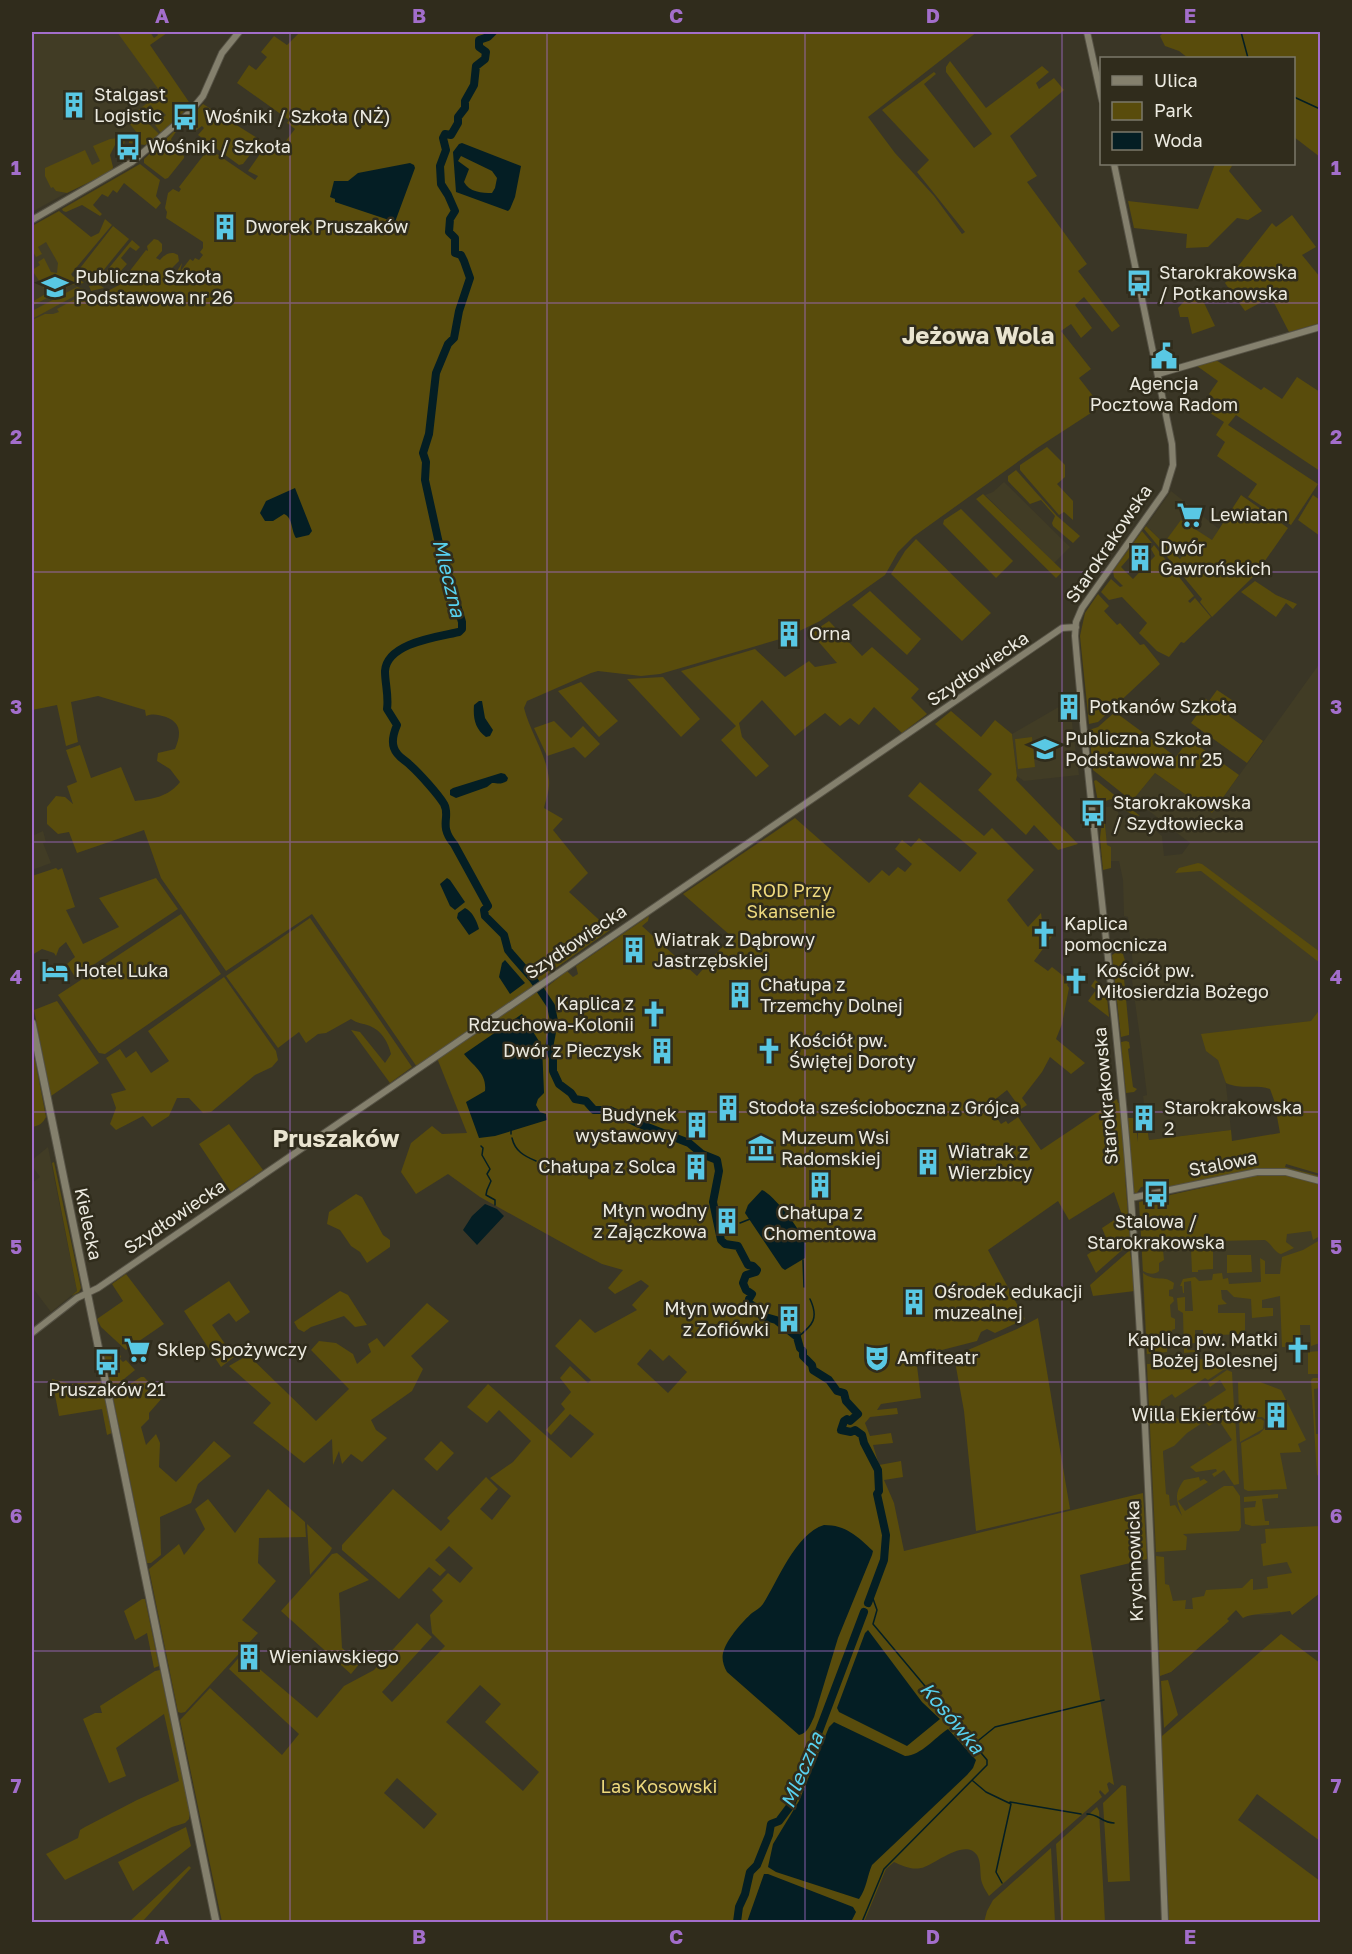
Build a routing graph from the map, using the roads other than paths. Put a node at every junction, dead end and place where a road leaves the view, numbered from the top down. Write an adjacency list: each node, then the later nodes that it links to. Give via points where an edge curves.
1 (239, 32): 5 (street, via 222,53 196,107 138,158)
2 (1087, 32): 3 (street)
3 (1100, 95)
4 (1114, 165): 7 (street, Starokrakowska)
5 (32, 218)
6 (1320, 327): 7 (street)
7 (1158, 374): 8 (street, Starokrakowska, via 1173,454 1168,483 1085,602)
8 (1076, 630): 11 (street, Starokrakowska); 12 (street, Szydłowiecka, via 1064,627)
9 (32, 1023): 12 (main road, Kielecka)
10 (1320, 1181): 11 (street, Stalowa, via 1263,1171)
11 (1131, 1198): 15 (street, Krychnowicka, via 1145,1432)
12 (87, 1294): 13 (street, Szydłowiecka); 14 (main road, Kielecka)
13 (32, 1333)
14 (216, 1923)
15 (1165, 1923)

